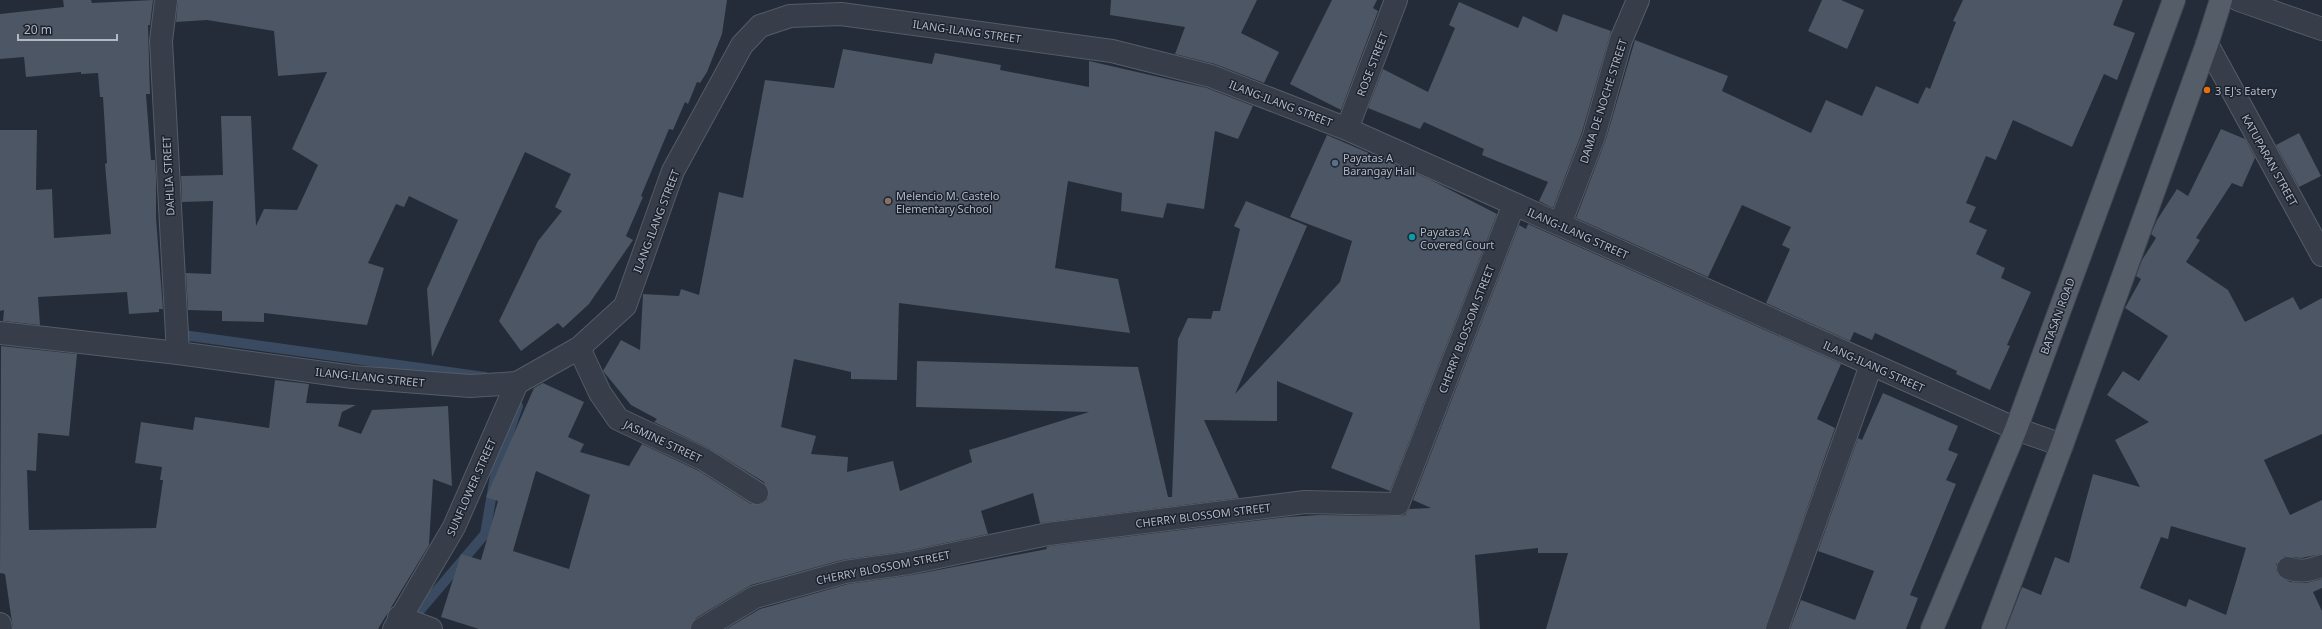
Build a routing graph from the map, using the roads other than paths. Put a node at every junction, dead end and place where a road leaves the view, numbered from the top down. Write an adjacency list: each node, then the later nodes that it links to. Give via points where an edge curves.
1 (166, 0): 16 (street, DAHLIA STREET, via 161,41)
2 (1396, 0): 10 (street, ROSE STREET)
3 (1638, 0): 12 (street, DAMA DE NOCHE STREET, via 1622,40 1594,136)
4 (2174, 0): 19 (main road, BATASAN ROAD)
5 (2221, 0): 9 (main road)
6 (2239, 0): 8 (street)
7 (842, 7): 10 (street, ILANG-ILANG STREET, via 1112,51 1212,76); 15 (street, ILANG-ILANG STREET, via 790,16 760,26 742,45 674,171 625,306)
8 (2322, 29)
9 (2207, 44): 13 (street, KATUPARAN STREET); 20 (main road)
10 (1347, 129): 11 (street, ILANG-ILANG STREET)
11 (1514, 204): 12 (street, ILANG-ILANG STREET); 27 (street, CHERRY BLOSSOM STREET, via 1398,504 1305,502 1048,534 909,563 845,572 754,596)
12 (1560, 224): 17 (street, ILANG-ILANG STREET)
13 (2322, 255)
14 (0, 333): 16 (street, ILANG-ILANG STREET)
15 (579, 348): 18 (street, ILANG-ILANG STREET); 21 (street, JASMINE STREET, via 600,393 618,419 705,460)
16 (178, 353): 18 (street, ILANG-ILANG STREET, via 353,377 470,386)
17 (1871, 365): 19 (street, ILANG-ILANG STREET); 28 (street)
18 (517, 383): 25 (street, SUNFLOWER STREET)
19 (2016, 429): 20 (street, ILANG-ILANG STREET); 29 (main road, BATASAN ROAD)
20 (2062, 445): 30 (main road)
21 (757, 493)
22 (2322, 566): 23 (street, via 2300,571)
23 (2288, 568)
24 (0, 624): 26 (street)
25 (411, 625)
26 (1, 629)
27 (702, 629)
28 (1777, 629)
29 (1932, 629)
30 (1993, 629)

